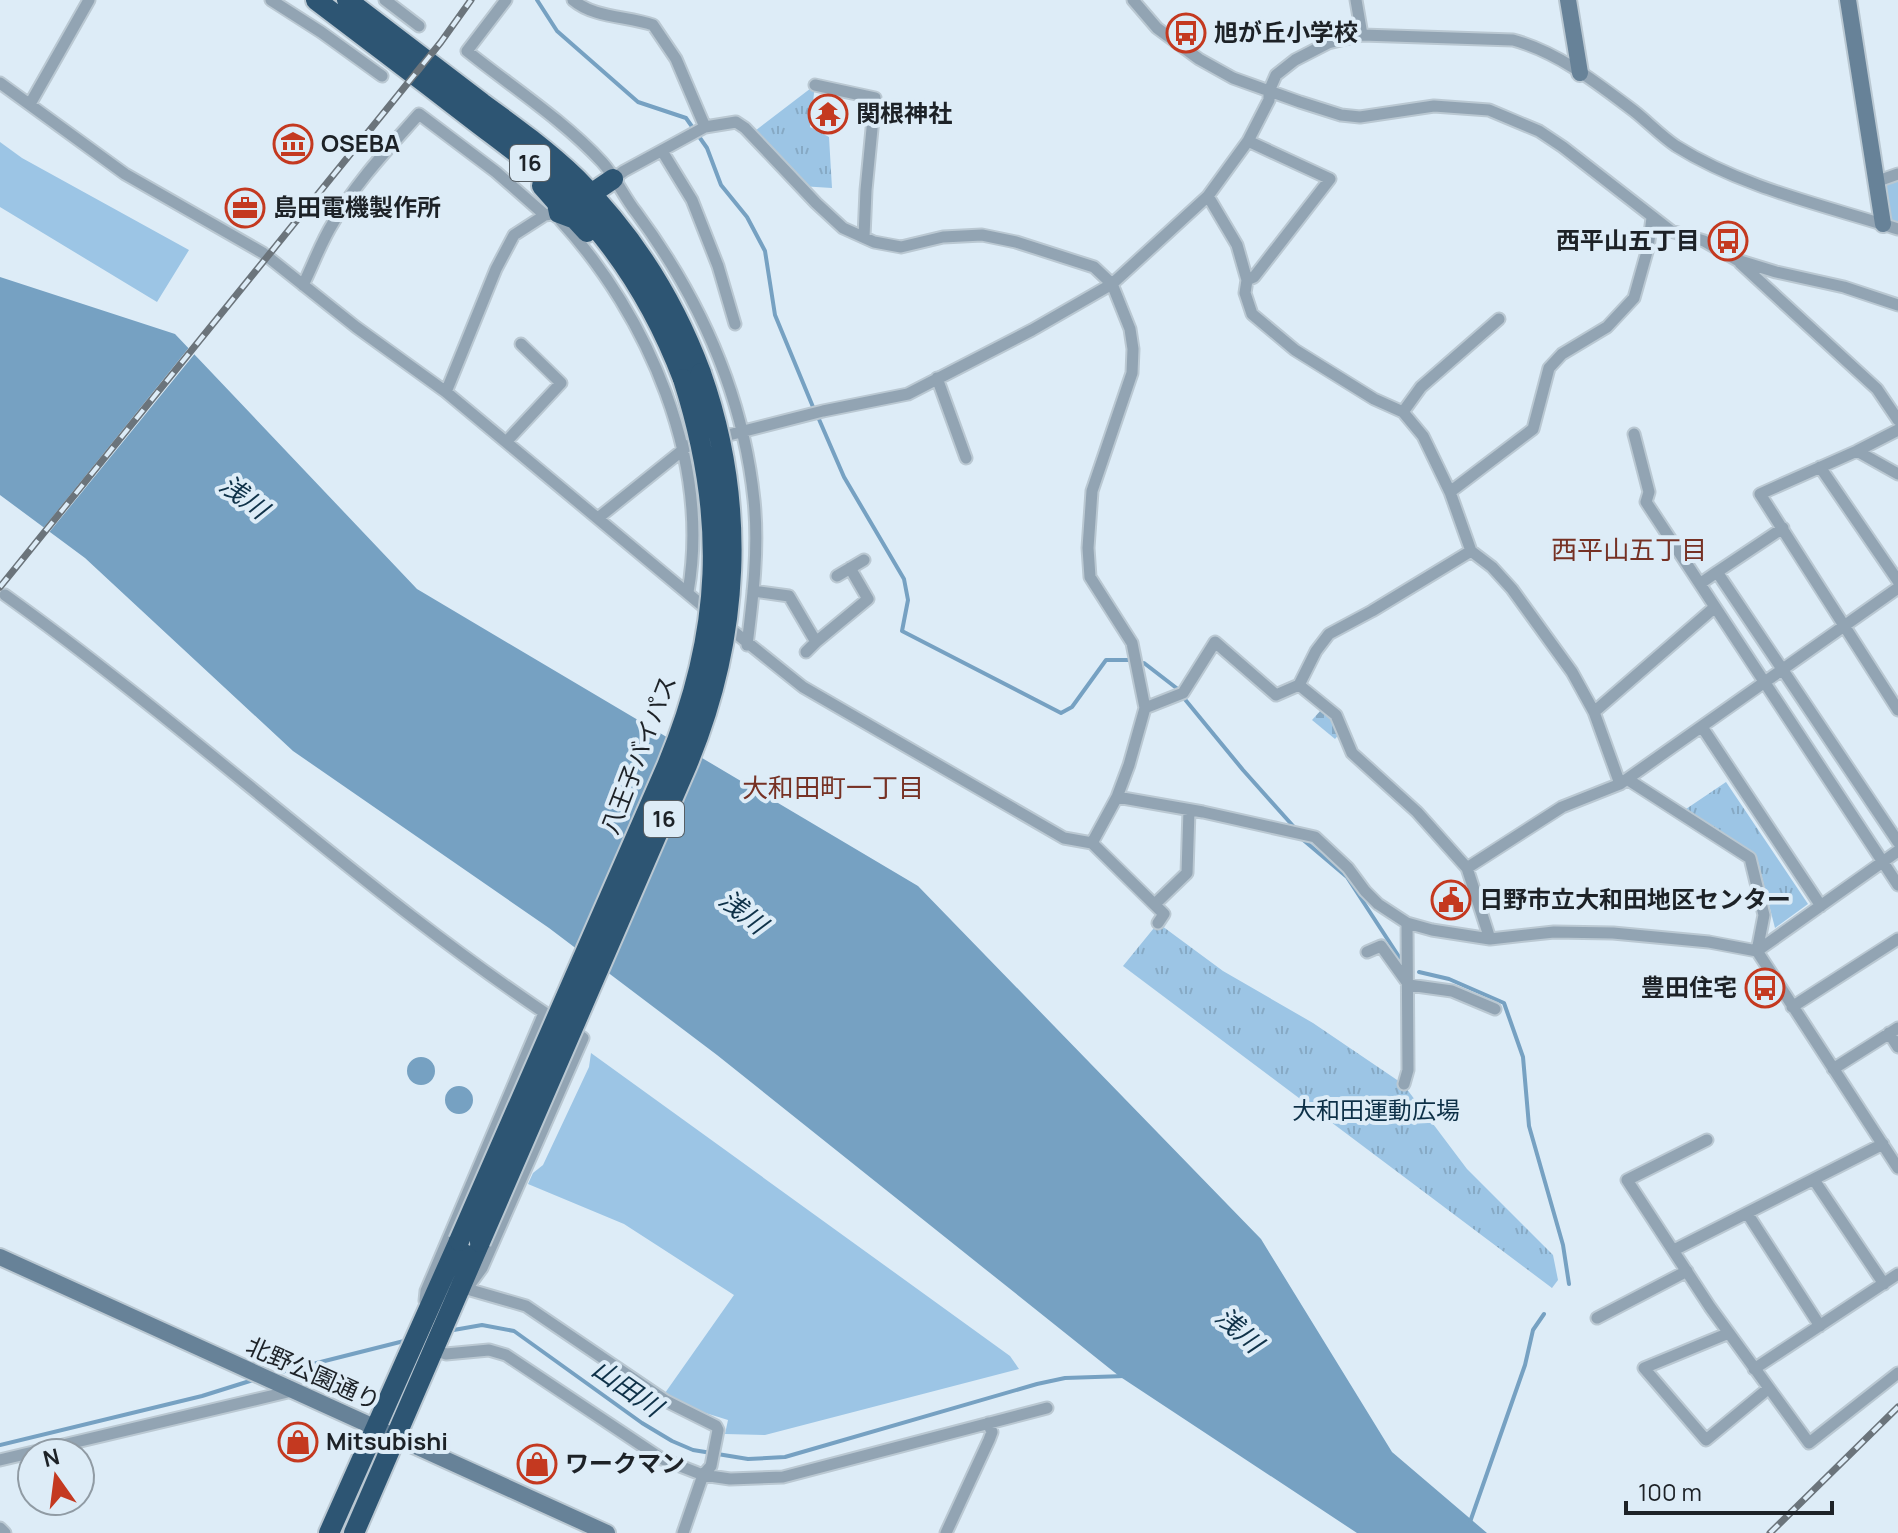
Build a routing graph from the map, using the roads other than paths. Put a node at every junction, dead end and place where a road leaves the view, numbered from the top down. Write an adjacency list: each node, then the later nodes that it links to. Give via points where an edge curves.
1 (89, 0): 21 (street)
2 (271, 0): 17 (street)
3 (306, 0): 13 (highway, 16)
4 (316, 0): 13 (highway, 八王子バイパス / 16)
5 (348, 0): 13 (highway, 16)
6 (385, 0): 14 (street)
7 (506, 0): 27 (street, via 467,51 559,122)
8 (573, 0): 23 (street, via 599,13 653,25 676,59)
9 (1133, 0): 20 (street, via 1157,28 1199,59)
10 (1356, 0): 15 (street)
11 (1568, 0): 16 (street)
12 (1848, 0): 28 (street)
13 (359, 21): 22 (highway, 八王子バイパス / 16); 29 (highway, 八王子バイパス / 16, via 547,153)
14 (419, 26)
15 (1362, 35): 16 (street, via 1513,40 1551,54); 20 (street, via 1328,43 1295,60 1276,75)
16 (1580, 73): 33 (street, via 1673,144 1710,165)
17 (382, 76)
18 (0, 83): 21 (street)
19 (815, 85): 34 (street, via 875,98)
20 (1269, 91): 24 (street); 32 (street, via 1360,117 1434,106 1489,110 1539,131)
21 (30, 104): 38 (street, via 125,174 263,253)
22 (454, 105): 31 (highway, via 480,137 549,193 557,203); 43 (highway, 八王子バイパス / 16, via 537,168 594,226 642,291)
23 (705, 127): 25 (street); 34 (street, via 736,122 745,128 843,228)
24 (1248, 141): 30 (street); 36 (street, via 1330,179)
25 (662, 151): 27 (street); 41 (street, via 692,200)
26 (1898, 174): 28 (street)
27 (613, 179): 29 (highway); 50 (street, via 694,301)
28 (1878, 181): 33 (street)
29 (591, 194): 44 (highway, 八王子バイパス / 16, via 656,279 686,336)
30 (1208, 196): 36 (street, via 1237,245); 37 (street)
31 (552, 214): 38 (street, via 419,114 345,203); 43 (highway, via 575,219); 46 (street, via 514,235); 53 (street, via 615,290 642,336)
32 (1652, 218): 35 (street); 58 (street, via 1634,298 1607,327 1549,368 1533,429)
33 (1890, 227)
34 (864, 237): 37 (street, via 901,247 982,235 1094,267)
35 (1737, 260): 39 (street); 48 (street, via 1877,389)
36 (1247, 280): 47 (street, via 1252,314 1270,332)
37 (1112, 284): 45 (street); 80 (street, via 1130,329 1132,373 1092,491 1090,577 1132,643)
38 (303, 285): 46 (street)
39 (1898, 305)
40 (1499, 319): 47 (street, via 1421,387)
41 (735, 324)
42 (521, 344): 52 (street, via 561,383)
43 (673, 353): 44 (highway, 八王子バイパス / 16)
44 (692, 376): 119 (highway, 八王子バイパス / 16, bridge, via 712,405 732,528 730,605 715,687 687,765); 121 (highway, 八王子バイパス / 16, bridge, via 713,526 712,596 700,672 667,766)
45 (937, 378): 50 (street, via 908,394); 55 (street)
46 (446, 392): 52 (street)
47 (1403, 412): 58 (street, via 1423,436)
48 (1898, 420)
49 (1898, 430): 54 (street)
50 (743, 432): 53 (street); 69 (street, via 754,501)
51 (1634, 434): 67 (street, via 1649,492 1646,502)
52 (506, 442): 59 (street)
53 (683, 450): 59 (street); 70 (street, via 692,542)
54 (1857, 451): 56 (street); 57 (street)
55 (966, 458)
56 (1820, 467): 60 (street, via 1760,494); 66 (street)
57 (1898, 474)
58 (1450, 492): 61 (street)
59 (598, 518): 70 (street)
60 (1783, 528): 64 (street); 73 (street)
61 (1471, 551): 79 (street, via 1329,634); 82 (street, via 1512,589)
62 (864, 560): 63 (street)
63 (850, 568): 65 (street); 74 (street, via 868,599)
64 (1717, 572): 67 (street); 77 (street)
65 (837, 576)
66 (1898, 581)
67 (1701, 583): 72 (street)
68 (1898, 588): 73 (street)
69 (753, 591): 74 (street, via 789,596); 75 (street)
70 (688, 592): 75 (street)
71 (5, 595): 104 (street)
72 (1715, 607): 78 (street); 82 (street)
73 (1843, 627): 77 (street); 81 (street)
74 (816, 642): 76 (street)
75 (747, 645): 88 (street, via 803,687 1064,838)
76 (806, 652)
77 (1783, 669): 78 (street); 87 (street)
78 (1763, 683): 83 (street); 90 (street)
79 (1299, 685): 80 (street, via 1276,695 1215,642 1183,693); 91 (street, via 1336,715 1352,753 1417,812)
80 (1145, 708): 85 (street)
81 (1898, 710)
82 (1594, 712): 84 (street)
83 (1702, 727): 84 (street); 94 (street)
84 (1624, 782): 91 (street, via 1562,807); 99 (street, via 1750,858 1764,915)
85 (1117, 797): 86 (street); 88 (street)
86 (1189, 810): 93 (street, via 1187,873); 96 (street, via 1315,837 1371,898)
87 (1898, 842)
88 (1092, 843): 93 (street)
89 (1898, 851): 90 (street)
90 (1882, 862): 92 (street); 94 (street)
91 (1467, 868): 97 (street)
92 (1898, 885)
93 (1155, 904): 95 (street, via 1164,914)
94 (1821, 906): 99 (street)
95 (1158, 923)
96 (1407, 923): 97 (street); 101 (street)
97 (1490, 939): 99 (street, via 1613,933)
98 (1898, 939): 102 (street)
99 (1757, 951): 102 (street)
100 (1367, 952): 101 (street, via 1381,946)
101 (1409, 985): 103 (street, via 1452,991); 108 (street)
102 (1792, 1007): 107 (street)
103 (1495, 1009)
104 (544, 1013): 119 (street, via 583,1038 482,1268); 121 (street, via 426,1291)
105 (1894, 1031): 106 (street); 107 (street)
106 (1898, 1047)
107 (1833, 1069): 110 (street)
108 (1404, 1084)
109 (1707, 1140): 114 (street, via 1627,1180)
110 (1883, 1144): 111 (street); 112 (street)
111 (1898, 1168)
112 (1814, 1180): 113 (street); 118 (street)
113 (1747, 1213): 114 (street); 122 (street)
114 (1674, 1250): 116 (street)
115 (0, 1257): 127 (street, 北野公園通り)
116 (1687, 1271): 120 (street); 123 (street)
117 (1898, 1274): 118 (street)
118 (1884, 1284): 122 (street)
119 (463, 1291): 124 (highway, 八王子バイパス / 16); 134 (street, via 526,1306 666,1401 713,1423 717,1439)
120 (1597, 1318)
121 (423, 1322): 131 (highway, 八王子バイパス / 16)
122 (1820, 1326): 125 (street)
123 (1729, 1333): 125 (street); 128 (street, via 1644,1368 1706,1440)
124 (436, 1347): 132 (highway, 八王子バイパス / 16); 134 (street, via 446,1354 476,1350 506,1355 638,1446 662,1459)
125 (1754, 1369): 128 (street)
126 (1898, 1373): 128 (street, via 1809,1443)
127 (285, 1388): 131 (street, 北野公園通り); 133 (street)
128 (1769, 1388)
129 (1047, 1408): 130 (street)
130 (988, 1423): 134 (street, via 783,1477 753,1480); 143 (street, via 989,1440)
131 (375, 1428): 132 (street, 北野公園通り); 138 (highway, 八王子バイパス / 16)
132 (396, 1438): 135 (highway, 八王子バイパス / 16); 141 (street, 北野公園通り)
133 (0, 1460)
134 (707, 1470): 142 (street)
135 (365, 1510): 139 (highway, 八王子バイパス / 16); 140 (street)
136 (0, 1528): 137 (street)
137 (5, 1533)
138 (329, 1533)
139 (354, 1533)
140 (362, 1533)
141 (607, 1533)
142 (683, 1533)
143 (946, 1533)

